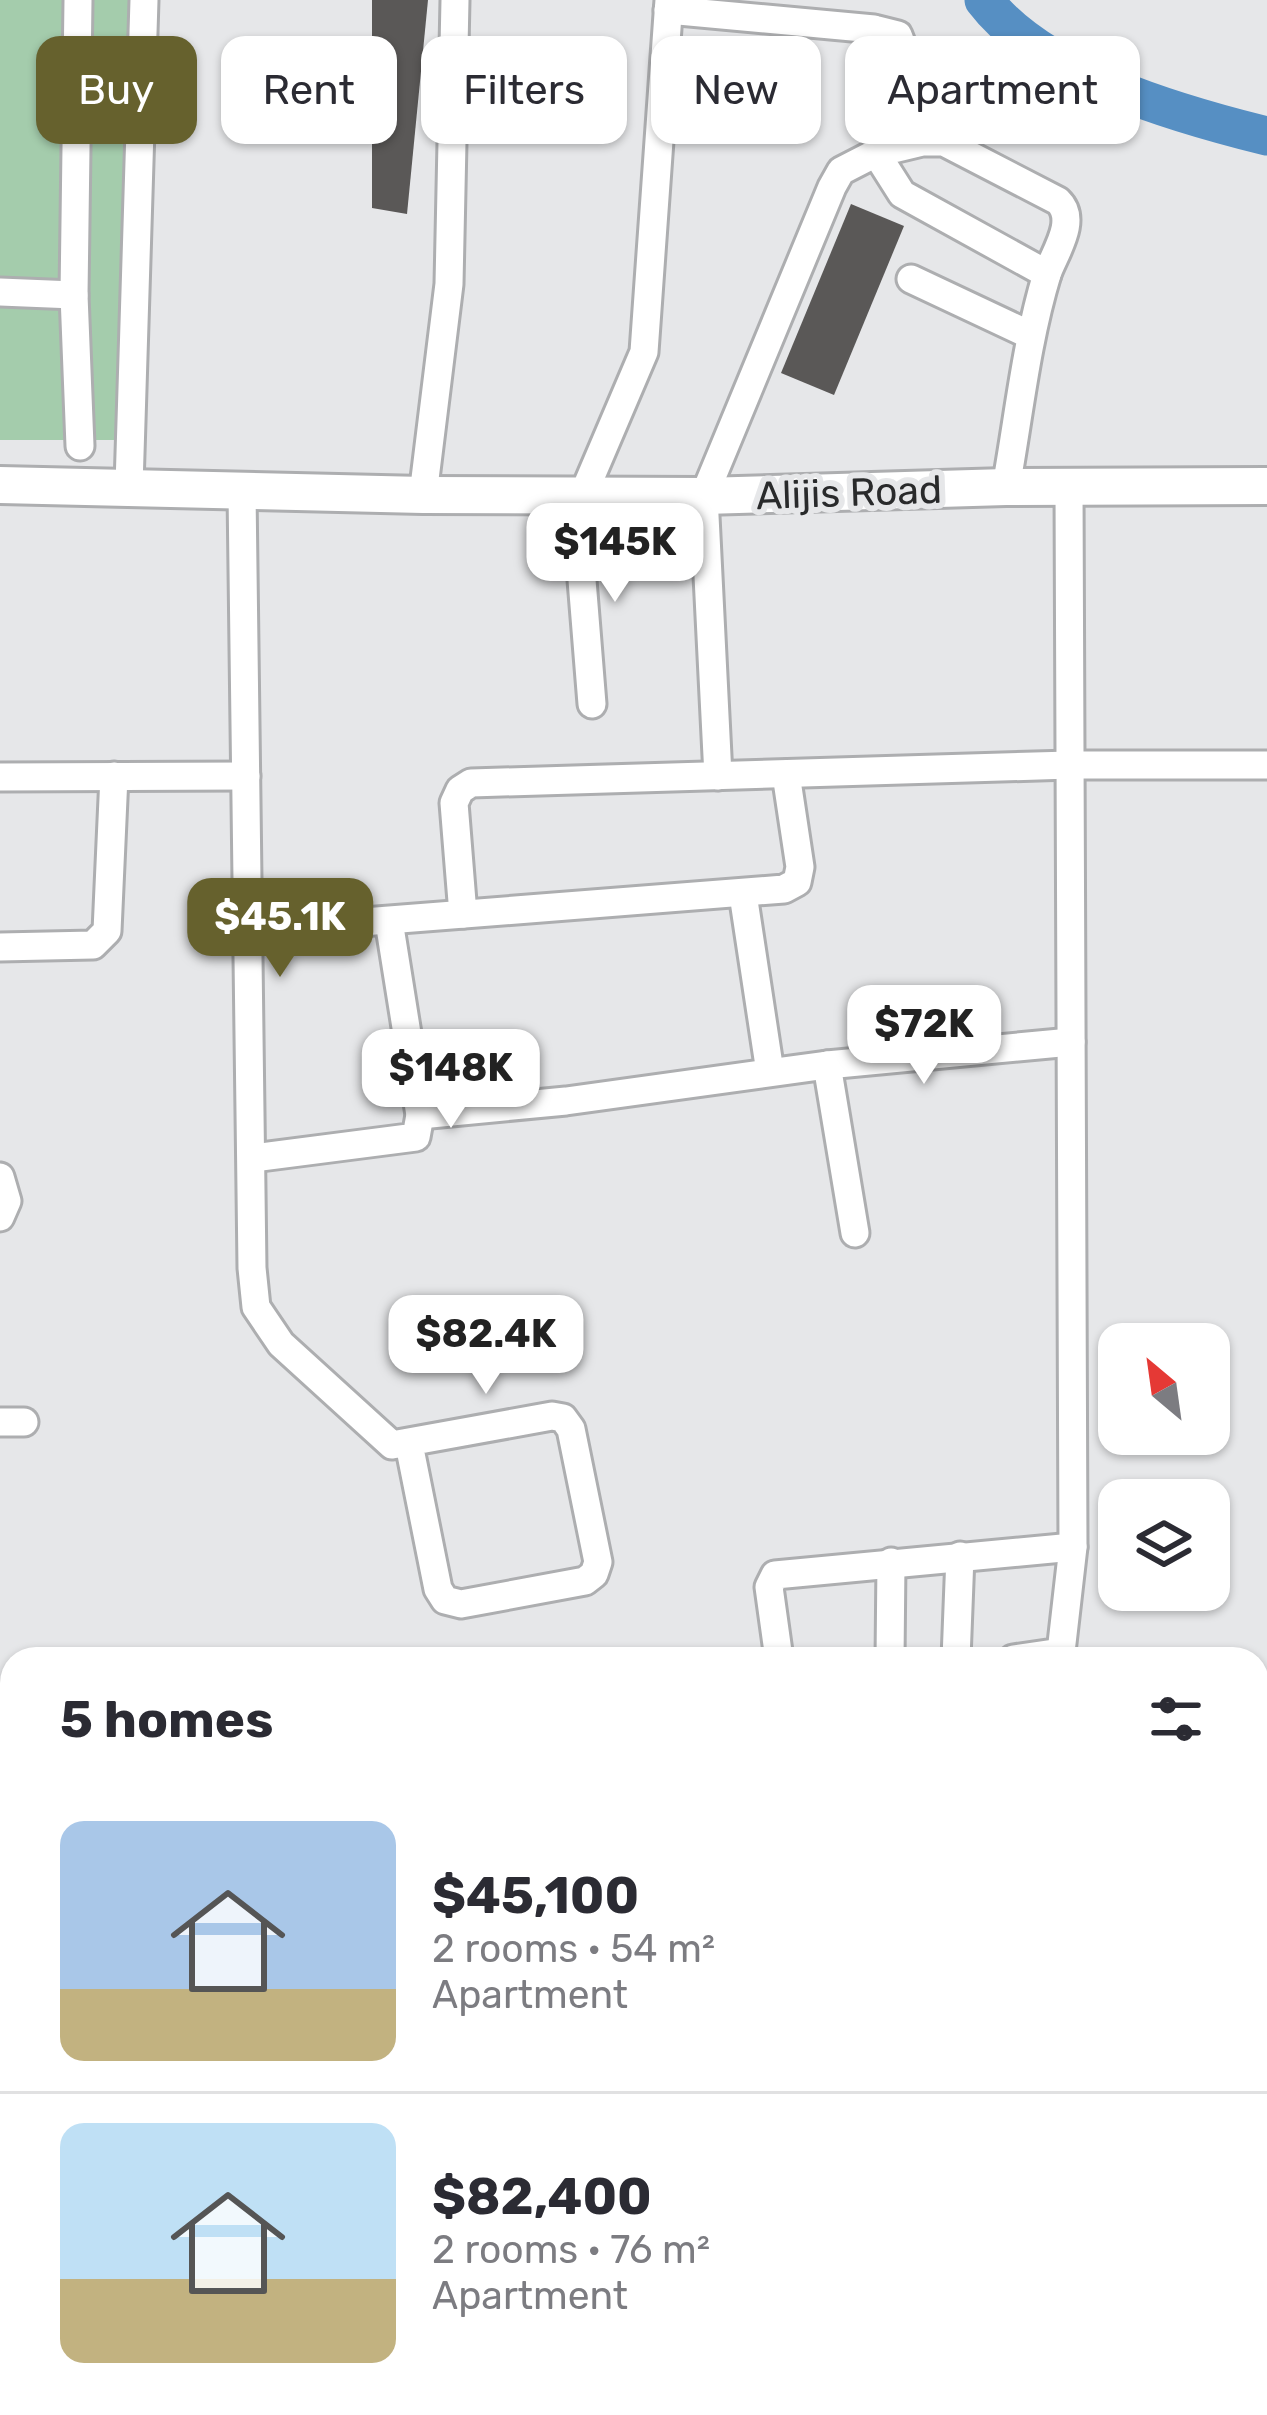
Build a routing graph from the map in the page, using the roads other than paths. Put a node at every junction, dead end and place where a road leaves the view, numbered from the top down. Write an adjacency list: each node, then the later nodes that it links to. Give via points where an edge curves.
1 (78, 0): 10 (street)
2 (144, 0): 14 (street)
3 (455, 0): 19 (street, via 449,284)
4 (669, 5): 5 (street); 20 (street, via 644,352)
5 (874, 28)
6 (875, 153): 7 (street, via 902,194); 7 (street, via 944,142 1058,202 1068,220); 21 (street, via 841,171 832,187)
7 (1046, 274): 11 (street)
8 (911, 279): 11 (street)
9 (0, 292): 10 (street)
10 (74, 295): 12 (street)
11 (1028, 334): 16 (street)
12 (80, 446)
13 (0, 485): 14 (main road, Alijis Road)
14 (129, 486): 18 (main road, Alijis Road)
15 (1267, 486): 17 (main road, Alijis Road)
16 (1006, 487): 17 (main road, Alijis Road); 21 (main road, Alijis Road)
17 (1070, 488): 23 (street)
18 (242, 492): 19 (main road, Alijis Road); 27 (street)
19 (423, 495): 20 (main road, Alijis Road)
20 (586, 495): 21 (main road, Alijis Road); 22 (street, via 579,543)
21 (704, 496): 28 (street)
22 (592, 704)
23 (1070, 765): 24 (street); 25 (street); 35 (street)
24 (1267, 765)
25 (786, 774): 28 (street); 30 (street, via 797,882)
26 (114, 776): 27 (street); 29 (street); 34 (street, via 107,931 93,945)
27 (246, 776): 33 (street)
28 (718, 776): 31 (street, via 471,783 454,803)
29 (0, 777)
30 (743, 894): 31 (street); 37 (street)
31 (463, 914): 32 (street)
32 (389, 921): 33 (street); 38 (street)
33 (248, 931): 39 (street)
34 (0, 947)
35 (1071, 1042): 36 (street); 44 (street)
36 (827, 1064): 37 (street); 42 (street)
37 (770, 1072): 38 (street)
38 (420, 1115): 39 (street, via 416,1137 404,1141)
39 (253, 1158): 43 (street, via 256,1307 281,1344 379,1435)
40 (0, 1177): 41 (street, via 7,1201)
41 (0, 1217)
42 (856, 1233)
43 (410, 1444): 43 (street, via 563,1418 598,1562 594,1574 460,1604 446,1600)
44 (1073, 1547): 45 (street); 50 (street)
45 (960, 1556): 46 (street); 49 (street)
46 (891, 1562): 47 (street, via 775,1575 769,1587); 48 (street)
47 (777, 1647)
48 (890, 1647)
49 (956, 1647)
50 (1062, 1647)

